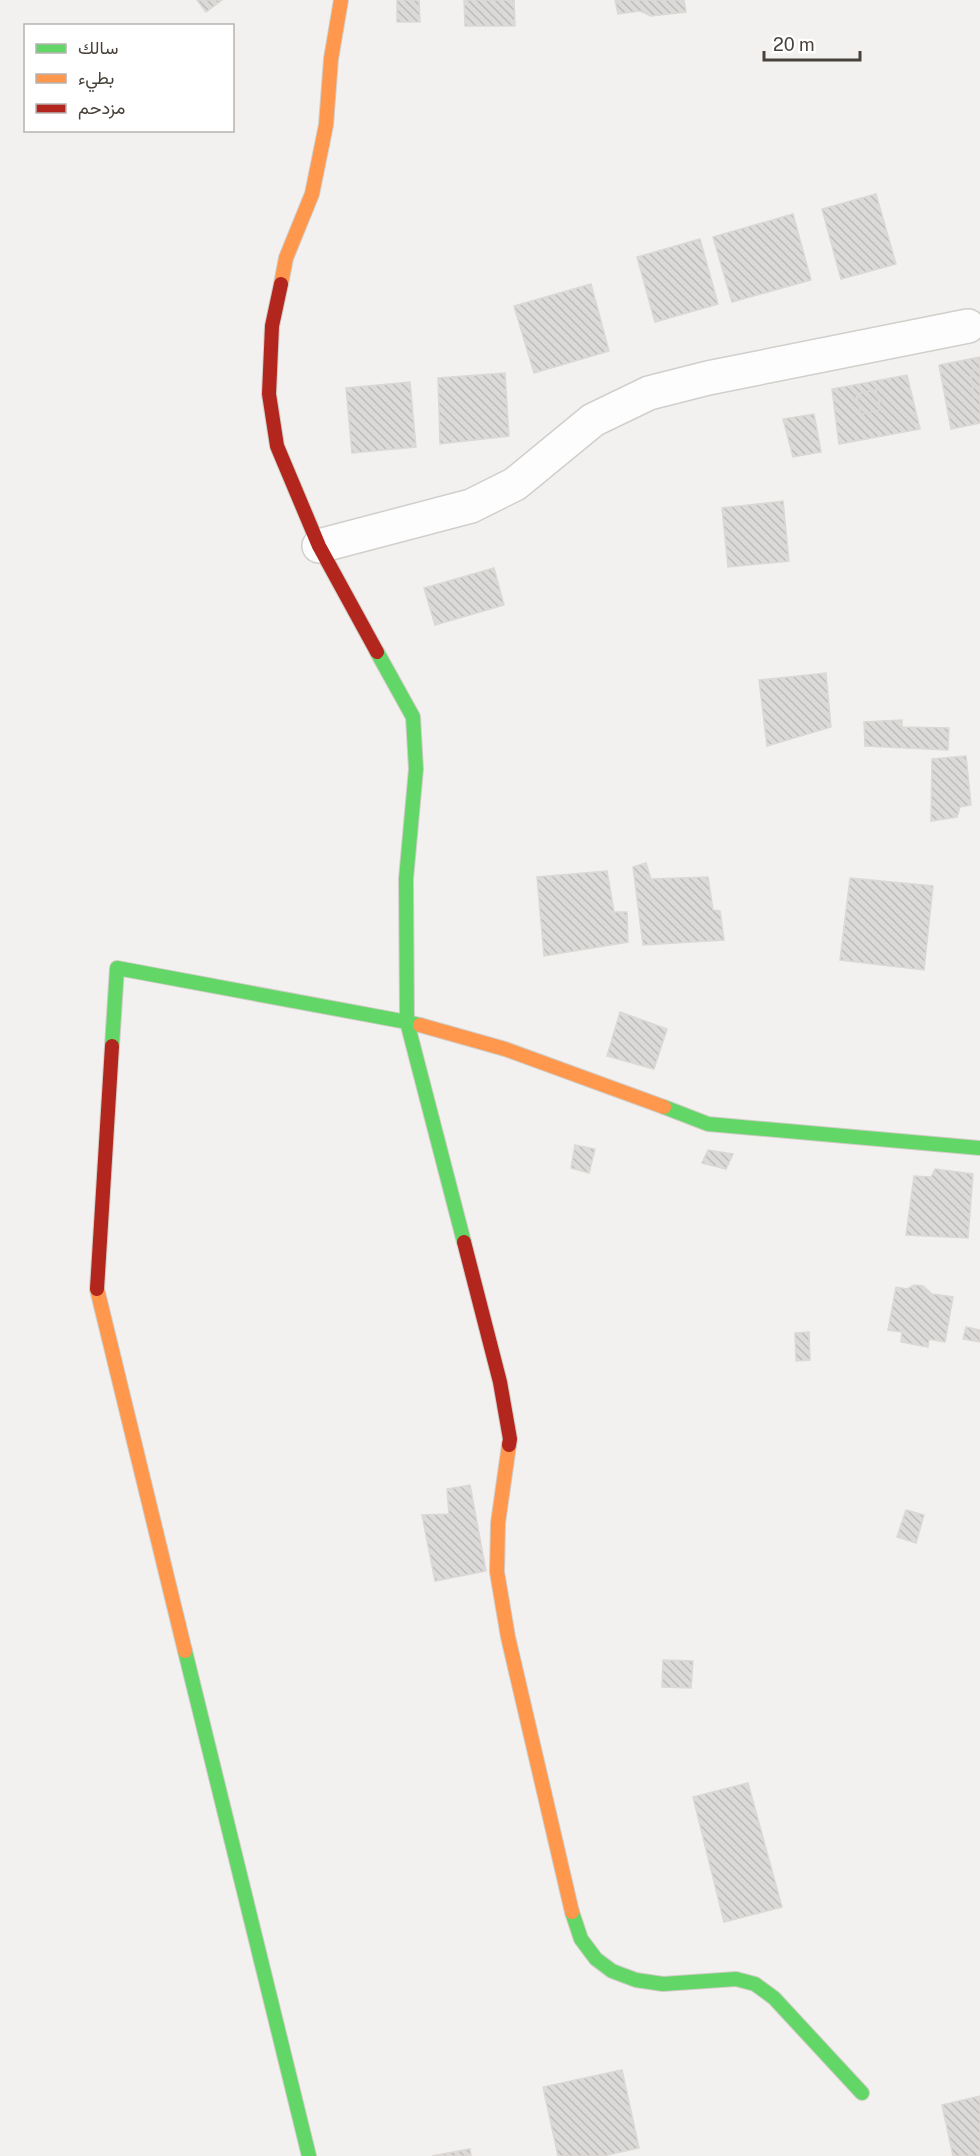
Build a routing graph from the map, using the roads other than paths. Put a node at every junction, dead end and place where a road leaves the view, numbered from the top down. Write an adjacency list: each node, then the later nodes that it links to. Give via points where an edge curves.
1 (341, 0): 3 (street, via 326,125 312,194 286,258 271,338 269,394 277,446)
2 (968, 326): 3 (street, via 649,393 593,420 515,484 471,506)
3 (319, 546): 4 (street, via 413,717 416,769 406,879)
4 (407, 1022): 5 (street, via 505,1049 708,1124); 6 (street, via 500,1382 510,1439 498,1523 497,1572 508,1637 568,1899 581,1939 596,1959 612,1971 636,1980 663,1984 736,1979 755,1984 774,1998); 7 (street, via 117,968 97,1291)
5 (980, 1148)
6 (862, 2093)
7 (309, 2156)

